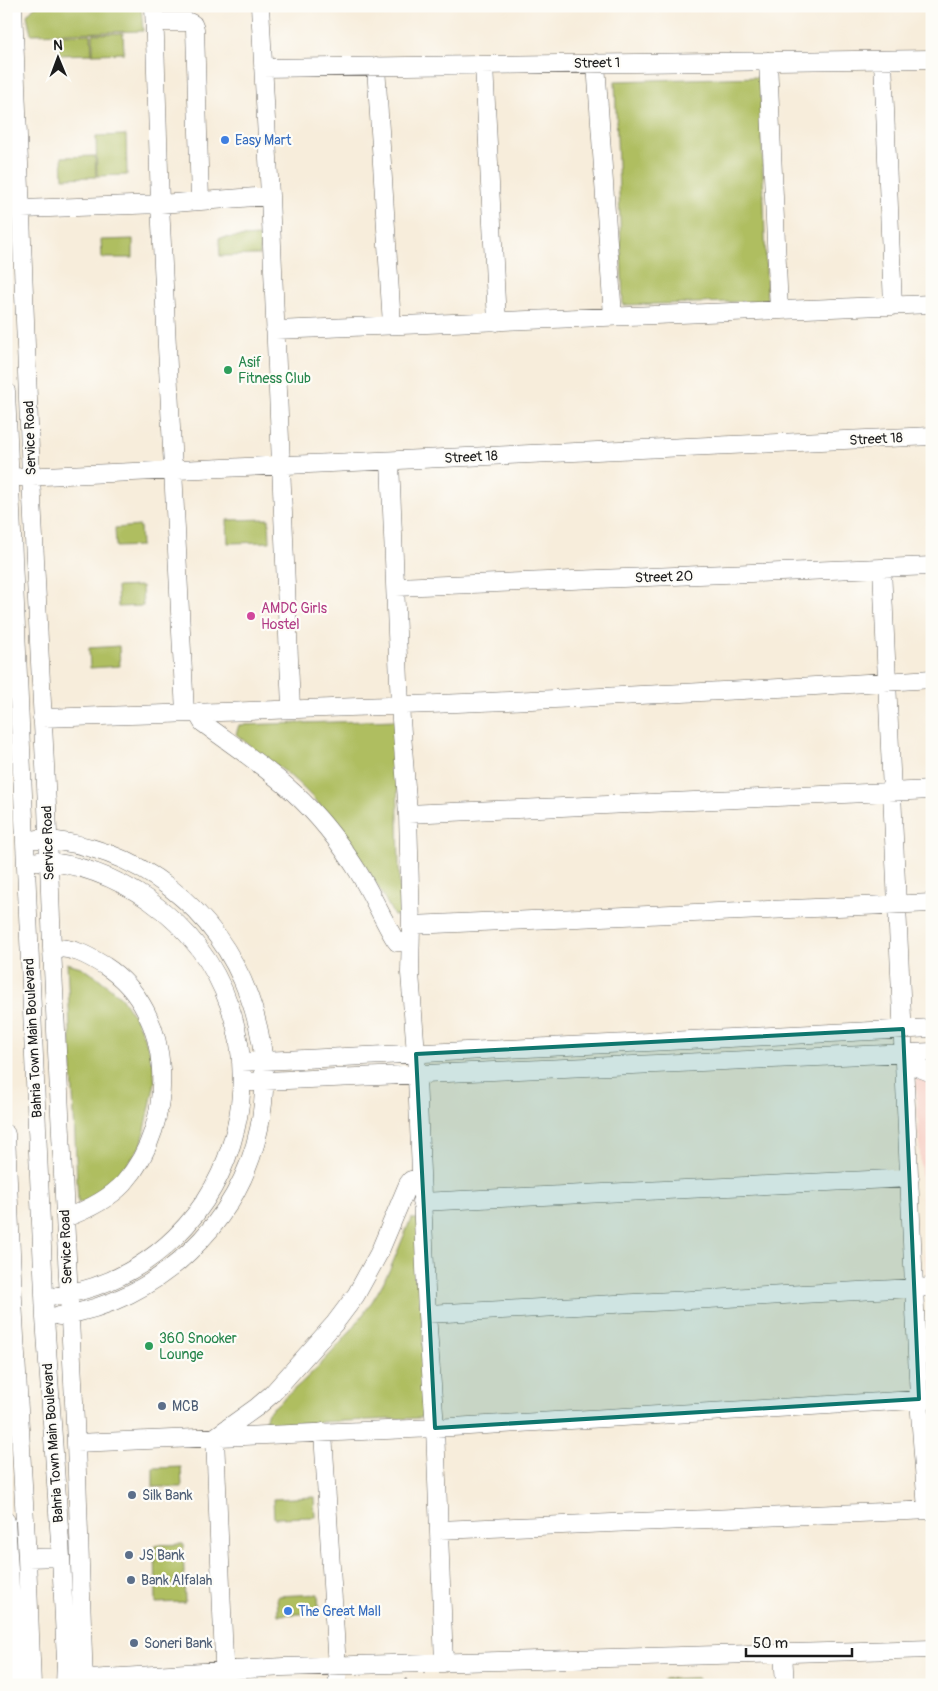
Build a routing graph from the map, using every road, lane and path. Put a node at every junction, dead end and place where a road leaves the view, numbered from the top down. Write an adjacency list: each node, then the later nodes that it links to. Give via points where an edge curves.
1 (13, 6): 14 (street, Service Road)
2 (260, 6): 10 (street)
3 (155, 14): 12 (street, via 189,22 195,29); 13 (street)
4 (932, 59): 5 (street, Street 1)
5 (883, 60): 6 (street, Street 1); 16 (street)
6 (768, 61): 7 (street, Street 1); 17 (street)
7 (596, 63): 8 (street, Street 1); 18 (street)
8 (484, 65): 9 (street, Street 1); 19 (street)
9 (376, 66): 10 (street, Street 1); 20 (street)
10 (263, 68): 11 (street)
11 (270, 196): 12 (street); 21 (street)
12 (200, 201): 13 (street)
13 (160, 204): 14 (street); 26 (street)
14 (22, 209): 28 (street, Service Road)
15 (932, 304): 16 (street)
16 (893, 306): 17 (street)
17 (779, 310): 18 (street)
18 (613, 317): 19 (street)
19 (497, 322): 20 (street)
20 (392, 326): 21 (street)
21 (275, 330): 25 (street)
22 (6, 391): 27 (street, Bahria Town Main Boulevard)
23 (932, 436): 24 (street, Street 18)
24 (390, 461): 25 (street, Street 18); 31 (street)
25 (281, 466): 26 (street, Street 18); 35 (street)
26 (174, 470): 28 (street, Street 18); 36 (street)
27 (10, 477): 28 (street, Street 18); 41 (street, Bahria Town Main Boulevard)
28 (32, 477): 37 (street, Service Road)
29 (932, 566): 30 (street, Street 20)
30 (882, 568): 31 (street, Street 20); 33 (street)
31 (396, 588): 34 (street)
32 (932, 679): 33 (street)
33 (888, 682): 34 (street); 39 (street)
34 (400, 706): 35 (street); 40 (street)
35 (291, 708): 36 (street)
36 (192, 713): 37 (street); 47 (street, via 296,794 358,870 397,942)
37 (42, 718): 42 (street, Service Road)
38 (932, 790): 39 (street)
39 (893, 792): 40 (street); 46 (street)
40 (408, 814): 47 (street)
41 (26, 838): 42 (street); 43 (street, Bahria Town Main Boulevard)
42 (48, 839): 44 (street, Service Road); 54 (street, via 81,845 128,862 164,884 196,911 222,944 243,980 257,1020)
43 (26, 860): 44 (street); 67 (street, Bahria Town Main Boulevard)
44 (49, 861): 48 (street, Service Road); 55 (street, via 98,873 128,887 156,905 181,928 202,953 219,982 236,1029)
45 (932, 902): 46 (street)
46 (898, 904): 47 (street); 50 (street)
47 (410, 934): 53 (street)
48 (52, 948): 64 (street, Service Road); 64 (street, via 71,949 84,954 114,972 140,1003 157,1039 162,1094 144,1154 124,1182 111,1195)
49 (932, 1028): 50 (street)
50 (904, 1029): 52 (street); 53 (street)
51 (932, 1052): 52 (street)
52 (904, 1053): 56 (street, via 919,1068); 57 (street); 62 (street)
53 (416, 1054): 54 (street); 57 (street)
54 (264, 1061): 55 (street); 58 (street)
55 (241, 1062): 59 (street)
56 (932, 1073)
57 (416, 1074): 58 (street); 61 (street)
58 (264, 1081): 59 (street); 70 (street, via 261,1118 252,1153 230,1203 208,1233 183,1259 154,1281 104,1305)
59 (242, 1082): 66 (street, via 239,1116 230,1150 217,1182 198,1212 162,1249 133,1269 102,1284)
60 (6, 1134): 68 (street)
61 (420, 1178): 63 (street); 76 (street, via 408,1184 379,1253 356,1295 335,1323 272,1394)
62 (910, 1178): 63 (street); 65 (street)
63 (421, 1202): 69 (street)
64 (66, 1218): 66 (street, Service Road)
65 (923, 1288): 69 (street); 73 (street)
66 (68, 1294): 67 (street); 70 (street, Service Road)
67 (45, 1298): 71 (street, Bahria Town Main Boulevard)
68 (10, 1300): 72 (street)
69 (427, 1314): 74 (street)
70 (69, 1315): 71 (street); 77 (street, Service Road)
71 (45, 1318): 81 (street, Bahria Town Main Boulevard)
72 (10, 1321): 82 (street)
73 (926, 1399): 74 (street); 78 (street)
74 (435, 1428): 75 (street); 80 (street)
75 (323, 1432): 76 (street); 86 (street)
76 (215, 1437): 77 (street); 87 (street)
77 (76, 1443): 88 (street, Service Road)
78 (929, 1510): 80 (street)
79 (6, 1521): 90 (street)
80 (439, 1530): 85 (street)
81 (61, 1557): 82 (street); 89 (street, Bahria Town Main Boulevard)
82 (28, 1558): 91 (street)
83 (932, 1649): 84 (street)
84 (783, 1653): 85 (street); 93 (street)
85 (444, 1663): 86 (street)
86 (337, 1666): 87 (street); 92 (street)
87 (225, 1678): 88 (street)
88 (84, 1682): 89 (street)
89 (66, 1683)
90 (16, 1685)
91 (32, 1685)
92 (338, 1685)
93 (785, 1685)

